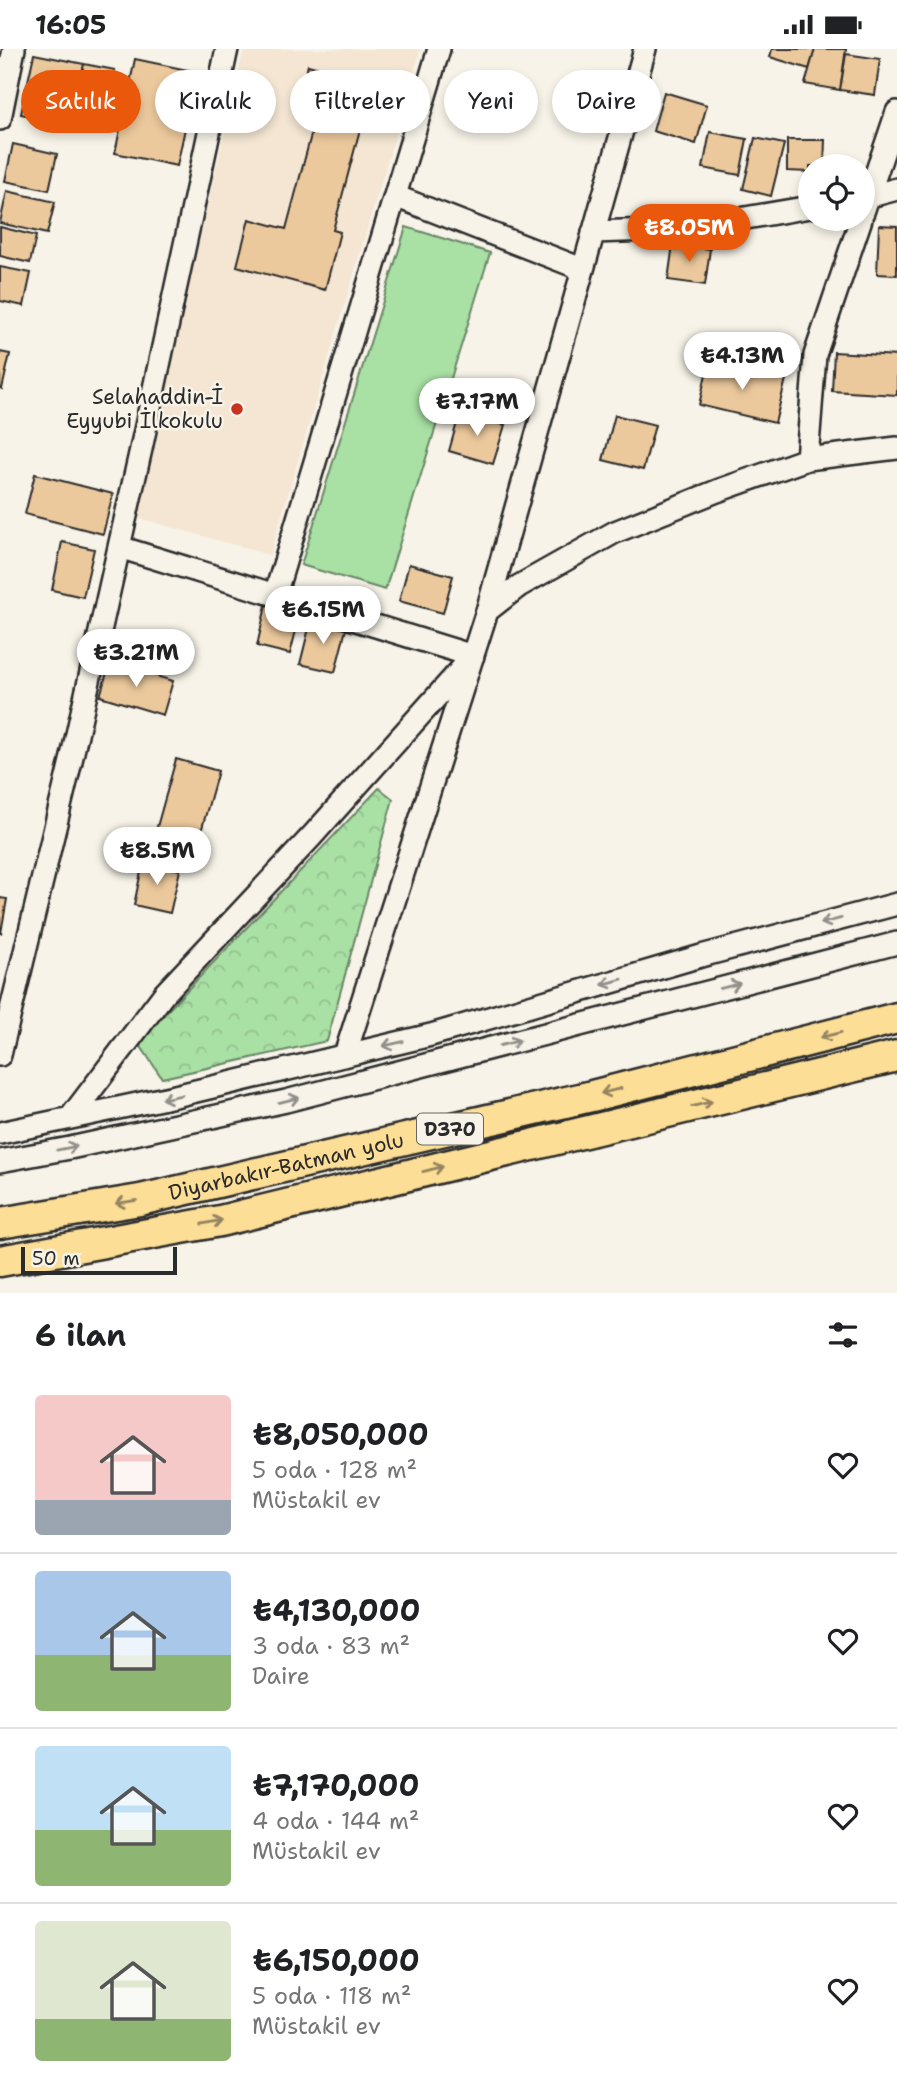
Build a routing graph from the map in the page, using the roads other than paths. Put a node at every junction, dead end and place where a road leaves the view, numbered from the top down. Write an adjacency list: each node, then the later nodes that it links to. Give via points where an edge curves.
1 (15, 49): 6 (street)
2 (227, 49): 17 (street)
3 (439, 49): 9 (street)
4 (645, 49): 13 (street)
5 (897, 112): 7 (street)
6 (0, 119)
7 (875, 172)
8 (897, 189): 10 (street)
9 (395, 196): 14 (street); 18 (street)
10 (875, 198)
11 (798, 209): 13 (street, via 681,229)
12 (856, 231): 16 (street, via 815,355)
13 (593, 232): 14 (street)
14 (582, 269): 19 (street)
15 (897, 448): 16 (street)
16 (807, 459): 19 (street, via 615,532 519,586)
17 (119, 547): 18 (street); 24 (street)
18 (275, 595): 20 (street)
19 (487, 611): 20 (street)
20 (473, 656): 25 (street); 27 (street, via 164,994)
21 (897, 904): 25 (street, one-way to 25)
22 (897, 943): 29 (street, one-way to 22, via 286,1101)
23 (897, 1018): 30 (highway, Diyarbakır-Batman yolu / D370, one-way to 30, via 593,1096 153,1197)
24 (0, 1055)
25 (345, 1055): 27 (street, one-way to 27)
26 (897, 1056): 31 (highway, Diyarbakır-Batman yolu / D370, one-way to 26, via 220,1221)
27 (70, 1118): 28 (street)
28 (0, 1133)
29 (0, 1161)
30 (0, 1223)
31 (0, 1261)

